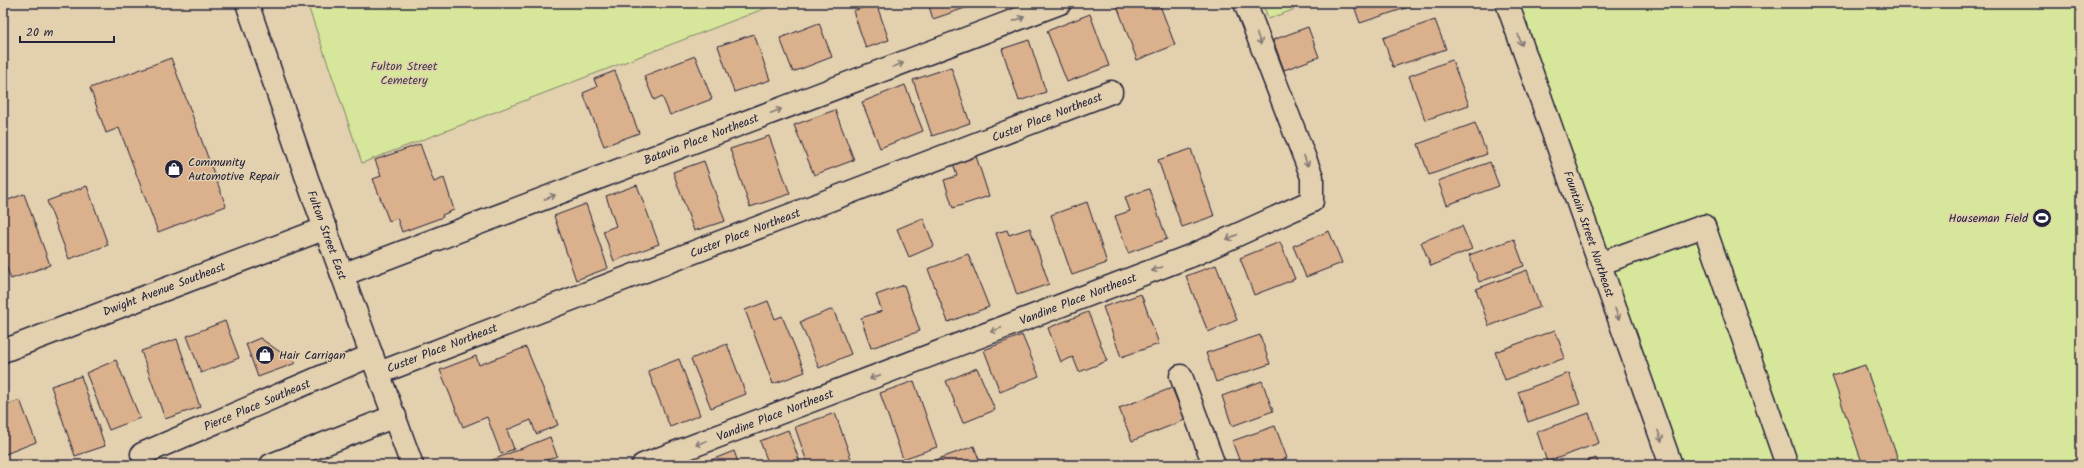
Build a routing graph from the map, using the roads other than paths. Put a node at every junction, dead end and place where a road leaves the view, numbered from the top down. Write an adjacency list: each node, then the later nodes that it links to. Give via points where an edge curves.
1 (247, 3): 6 (street, Fulton Street East, via 310,190)
2 (1060, 3): 8 (street, Batavia Place Northeast, one-way to 2)
3 (1245, 3): 16 (street, Vandine Place Northeast, one-way to 16, via 1312,177 1312,202 1193,255)
4 (1507, 3): 7 (street, Fountain Street Northeast, one-way to 7)
5 (1111, 92): 10 (street, Custer Place Northeast)
6 (326, 228): 8 (street, Fulton Street East); 9 (street, Dwight Avenue Southeast)
7 (1599, 264): 18 (street, Fountain Street Northeast, one-way to 18); 19 (street, via 1704,226)
8 (342, 275): 10 (street, Fulton Street East)
9 (3, 351)
10 (375, 364): 12 (street, Fulton Street East); 13 (street, Pierce Place Southeast)
11 (1181, 376): 17 (street)
12 (395, 416): 14 (street); 15 (street, Fulton Street East)
13 (142, 454)
14 (271, 465)
15 (412, 465)
16 (643, 465)
17 (1214, 465)
18 (1670, 465)
19 (1787, 465)

